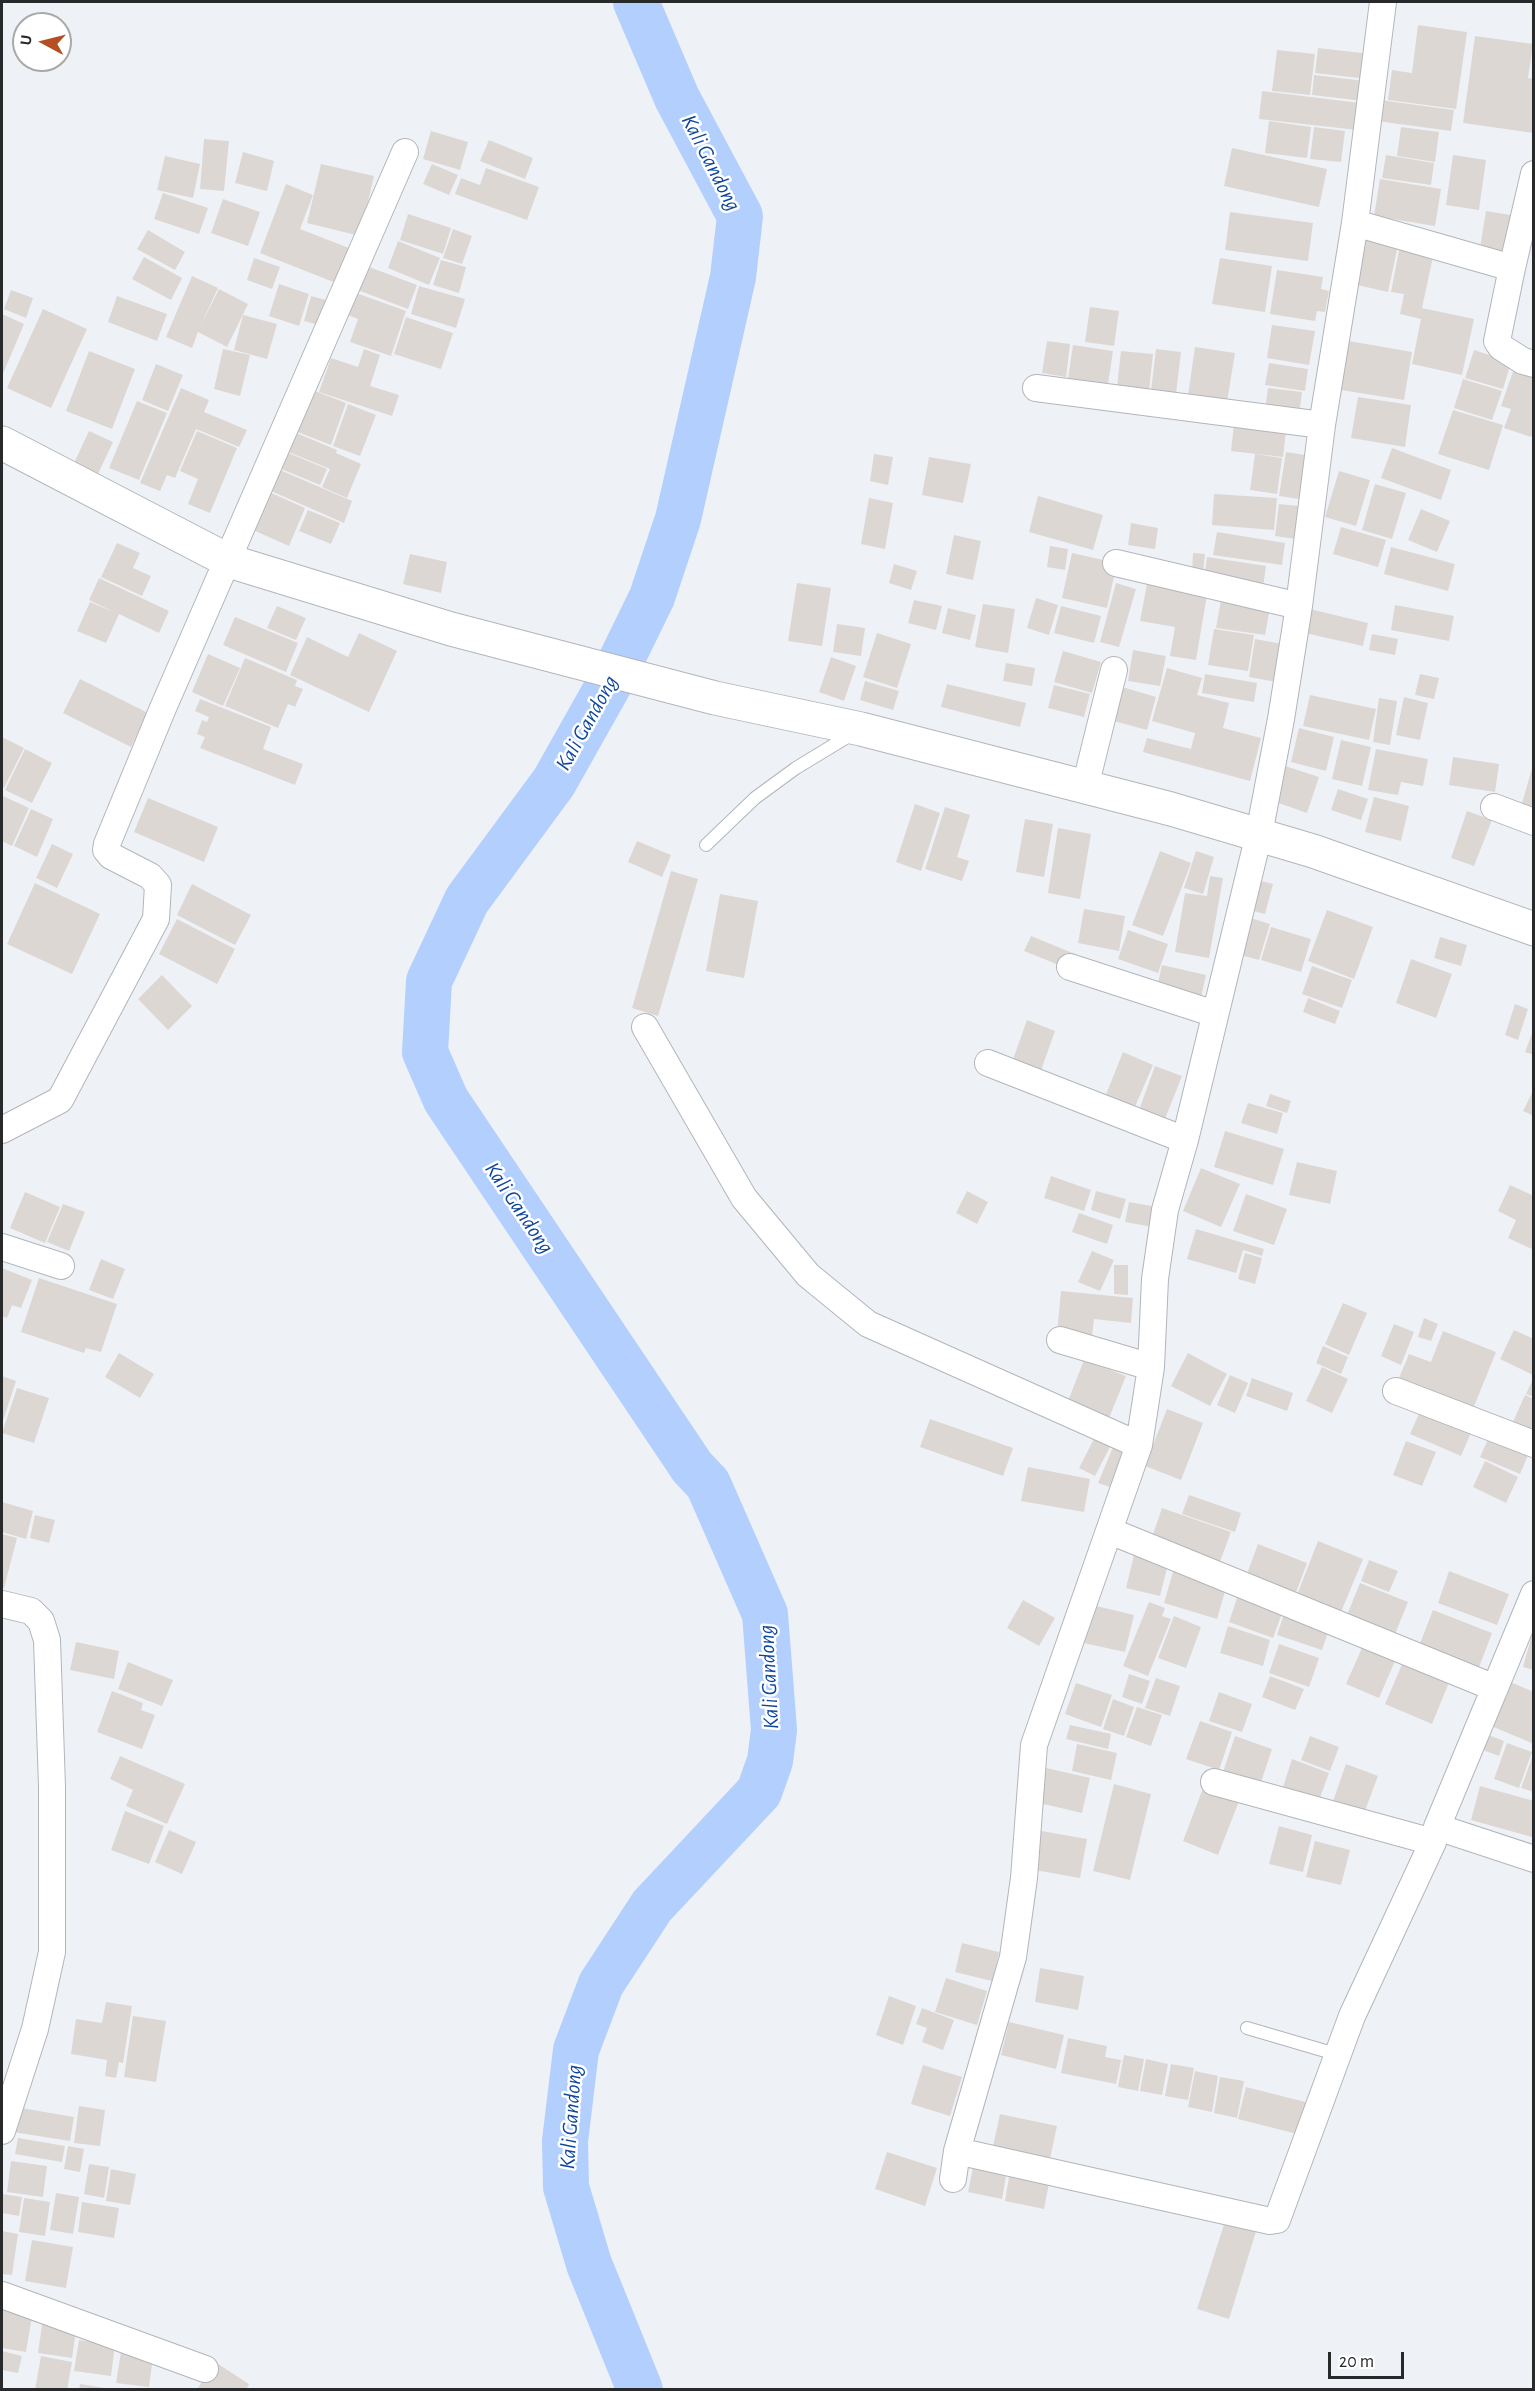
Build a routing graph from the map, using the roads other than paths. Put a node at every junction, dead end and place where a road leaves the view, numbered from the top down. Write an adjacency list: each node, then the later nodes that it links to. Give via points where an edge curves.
1 (1383, 2): 4 (street)
2 (405, 152): 10 (street)
3 (1533, 174): 5 (street)
4 (1356, 223): 5 (street); 8 (street)
5 (1512, 268): 6 (street, via 1497,341 1523,361)
6 (1533, 363)
7 (1036, 388): 8 (street)
8 (1322, 425): 12 (street)
9 (2, 443): 10 (main road)
10 (229, 561): 14 (main road, via 451,629 693,692); 25 (street, via 107,844 111,856 150,876 158,885 156,919 60,1100)
11 (1116, 563): 12 (street)
12 (1299, 606): 18 (street)
13 (1114, 670): 15 (street)
14 (861, 729): 15 (main road); 19 (lane, via 755,798)
15 (1085, 787): 18 (main road)
16 (1494, 807): 17 (street)
17 (1533, 822)
18 (1259, 834): 20 (main road); 22 (street)
19 (706, 845)
20 (1533, 929)
21 (1070, 967): 22 (street)
22 (1215, 1014): 26 (street)
23 (645, 1027): 33 (street, via 744,1198 808,1275 868,1324)
24 (988, 1063): 26 (street)
25 (2, 1130)
26 (1185, 1140): 30 (street, via 1164,1222 1155,1279)
27 (2, 1246): 28 (street)
28 (61, 1266)
29 (1060, 1340): 30 (street)
30 (1150, 1367): 33 (street)
31 (1396, 1390): 32 (street)
32 (1533, 1444)
33 (1139, 1445): 34 (street)
34 (1110, 1531): 37 (street); 44 (street, via 1034,1745 1024,1878 1013,1957)
35 (1533, 1594): 37 (street)
36 (2, 1604): 43 (street, via 31,1611 41,1621 47,1640 52,1799 51,1952 35,2029)
37 (1495, 1688): 39 (street)
38 (1214, 1782): 39 (street)
39 (1435, 1834): 40 (street); 42 (street, via 1352,2016)
40 (1533, 1859)
41 (1247, 2028): 42 (lane)
42 (1339, 2055): 44 (street, via 1278,2220)
43 (2, 2131)
44 (957, 2151): 45 (street)
45 (953, 2179)
46 (2, 2295): 47 (street)
47 (204, 2369)

